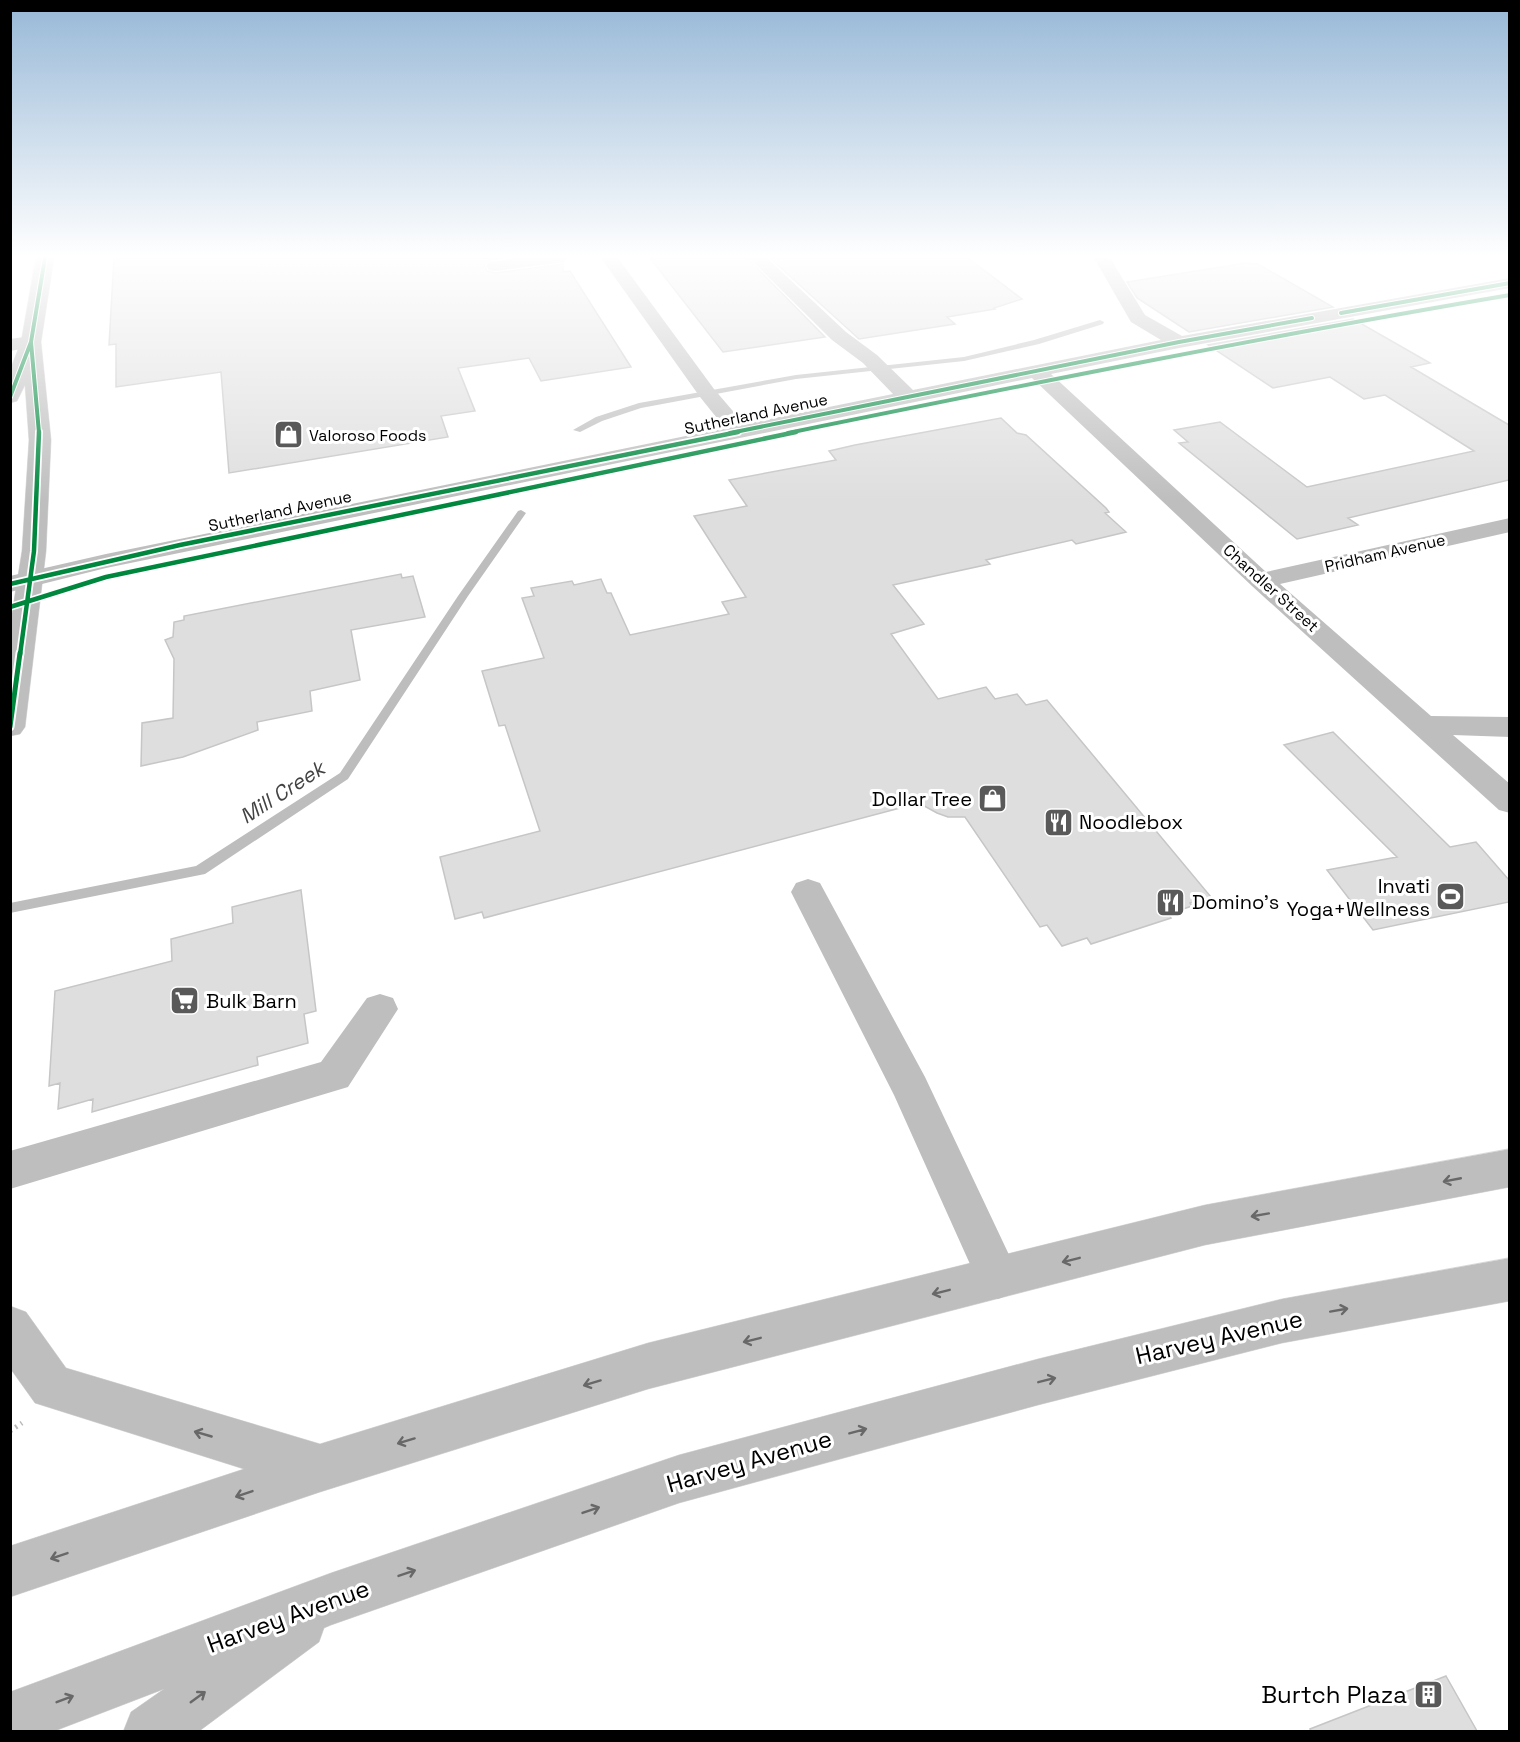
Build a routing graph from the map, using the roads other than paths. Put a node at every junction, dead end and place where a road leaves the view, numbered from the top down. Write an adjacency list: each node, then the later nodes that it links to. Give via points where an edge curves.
1 (668, 339): 11 (main road)
2 (843, 339): 10 (main road, via 870,359)
3 (1174, 339): 5 (main road)
4 (1194, 339): 5 (main road, Sutherland Avenue)
5 (1179, 342): 7 (main road, Sutherland Avenue)
6 (21, 344): 8 (main road); 13 (main road, via 40,440 34,551)
7 (1036, 370): 10 (main road, Sutherland Avenue); 14 (main road, Chandler Street)
8 (15, 372): 9 (main road)
9 (10, 397)
10 (908, 397): 11 (main road, Sutherland Avenue)
11 (739, 432): 13 (main road, Sutherland Avenue, via 169,547)
12 (1509, 525): 14 (main road, Pridham Avenue)
13 (20, 581): 16 (main road)
14 (1262, 581): 15 (main road, Chandler Street)
15 (1423, 725): 17 (main road); 18 (main road, Chandler Street)
16 (10, 727)
17 (1509, 727)
18 (1509, 802)
19 (808, 892): 23 (main road, via 920,1107)
20 (380, 1009): 22 (main road, via 334,1075)
21 (1509, 1168): 23 (main road, one-way to 23, via 1205,1225)
22 (10, 1170)
23 (998, 1278): 26 (main road, one-way to 26, via 648,1366)
24 (1509, 1279): 28 (main road, Harvey Avenue, one-way to 24, via 679,1479 1282,1321)
25 (10, 1328): 26 (main road, one-way to 25, via 51,1387)
26 (320, 1468): 27 (main road, one-way to 27)
27 (10, 1572)
28 (331, 1599): 29 (main road, Harvey Avenue, one-way to 28); 30 (main road, one-way to 28)
29 (10, 1720)
30 (151, 1731)

